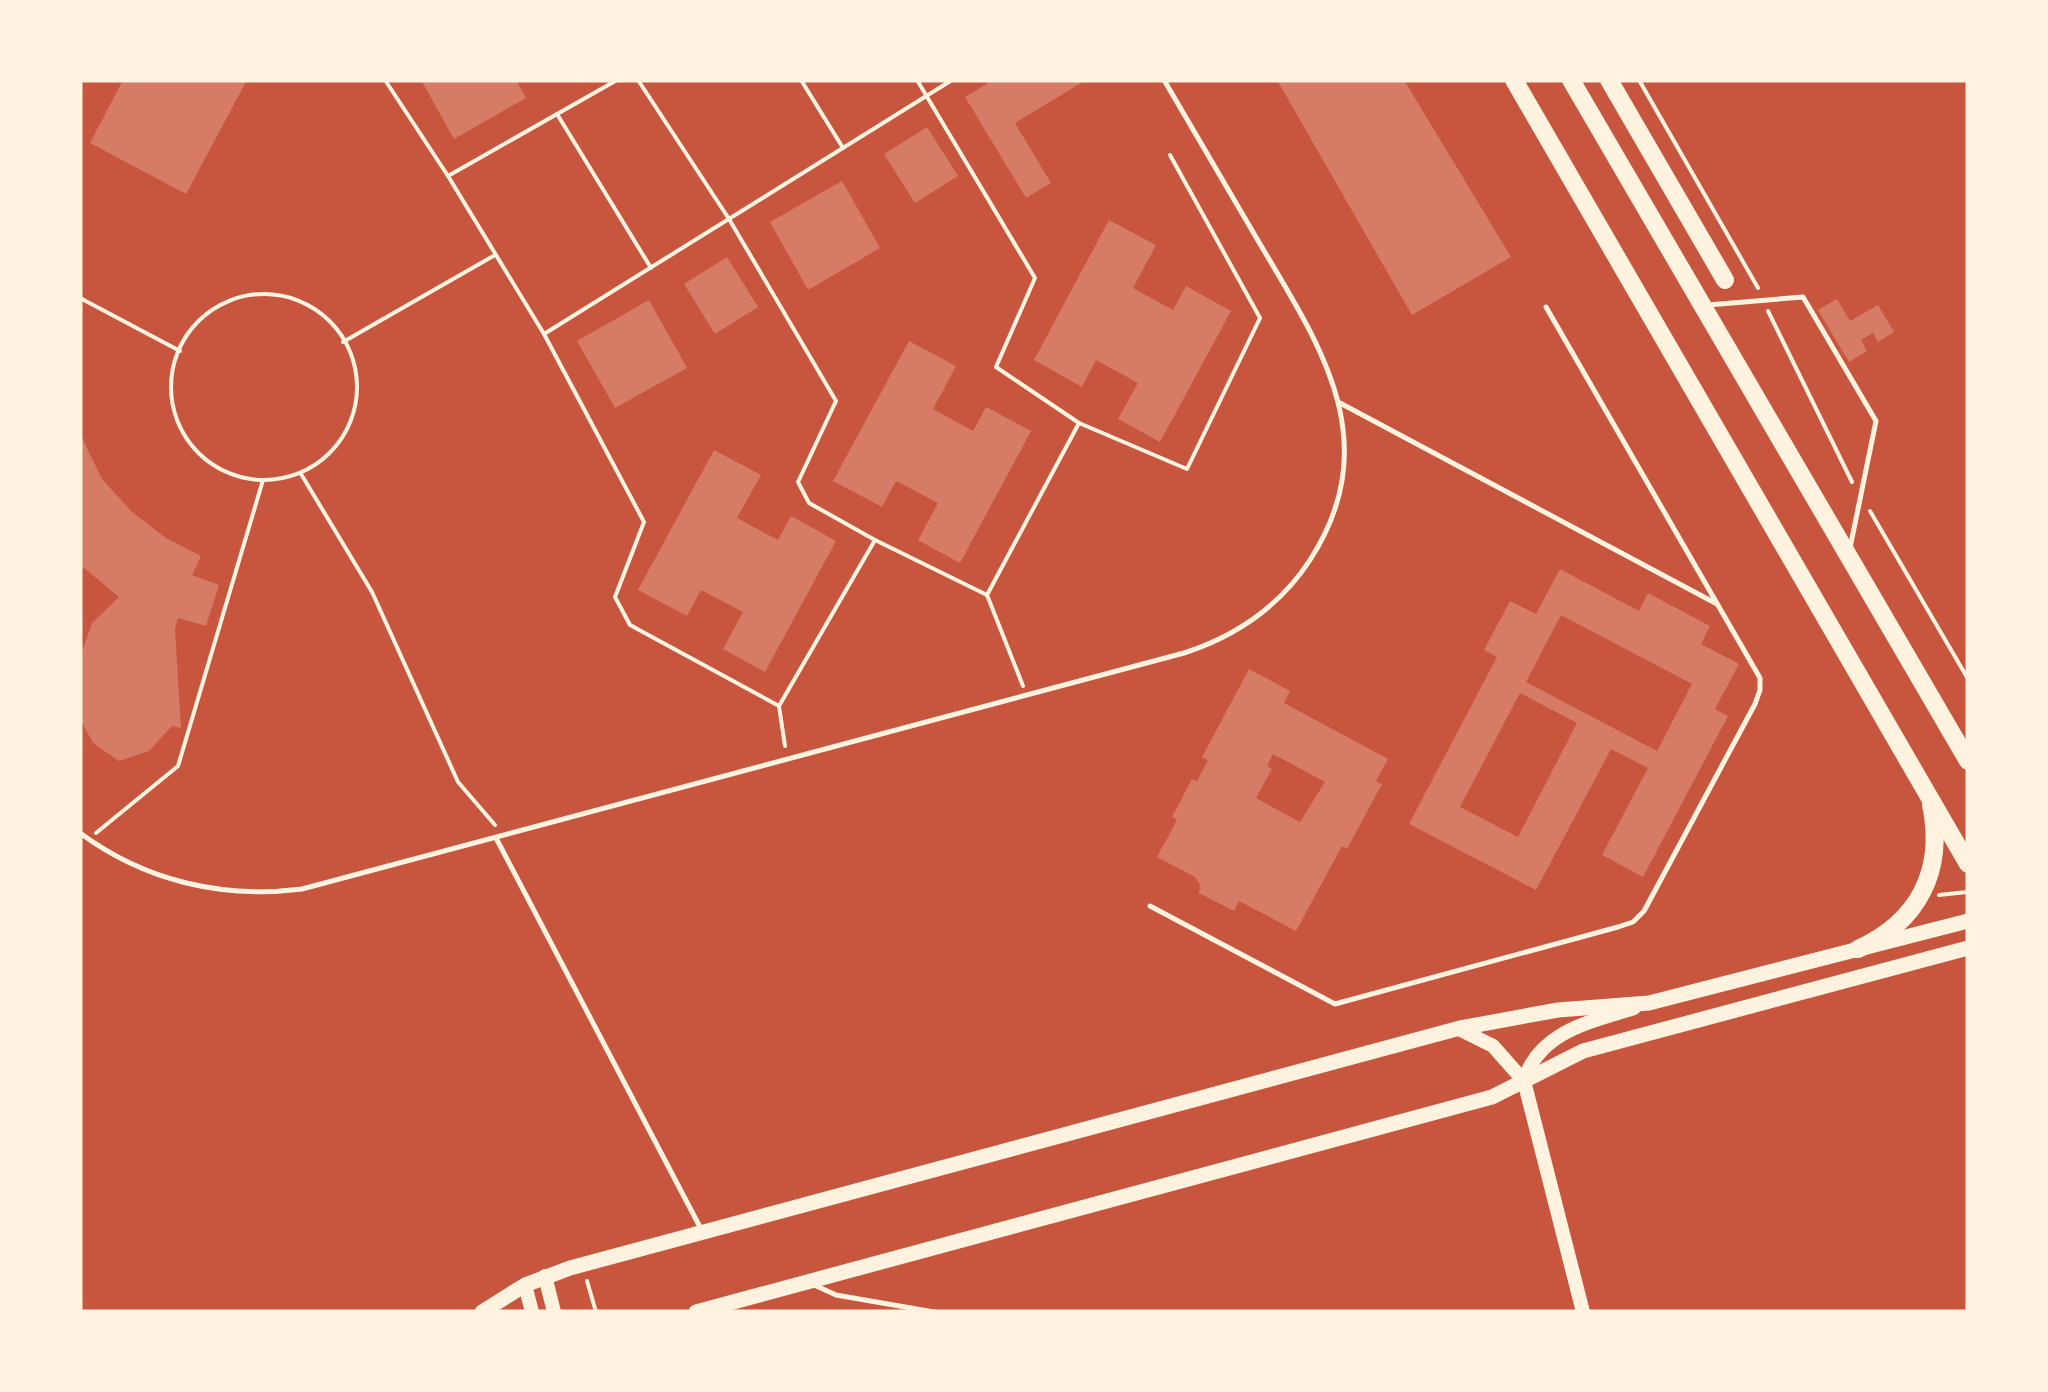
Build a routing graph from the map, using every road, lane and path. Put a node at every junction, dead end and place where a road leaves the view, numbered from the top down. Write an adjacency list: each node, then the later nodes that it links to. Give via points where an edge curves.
1 (386, 80): 16 (path)
2 (617, 80): 13 (path)
3 (638, 80): 17 (path)
4 (801, 80): 14 (path)
5 (917, 80): 12 (path)
6 (952, 80): 12 (path)
7 (1164, 80): 29 (lane, via 1320,347)
8 (1514, 80): 44 (main road)
9 (1572, 80): 23 (main road)
10 (1610, 80): 20 (main road)
11 (1639, 80): 21 (path)
12 (926, 96): 14 (path); 30 (path, via 1035,278 996,367)
13 (557, 114): 16 (path); 19 (path)
14 (842, 148): 17 (path)
15 (1170, 155): 30 (path, via 1260,318 1188,470)
16 (448, 176): 18 (path)
17 (729, 219): 19 (path); 35 (path, via 836,401 798,482 809,504)
18 (496, 254): 26 (path); 27 (path)
19 (651, 268): 26 (path)
20 (1725, 280)
21 (1757, 286)
22 (80, 298): 28 (path)
23 (1703, 306): 36 (main road); 36 (lane, via 1802,296 1876,421)
24 (1546, 307): 38 (lane)
25 (1770, 314): 31 (path)
26 (544, 334): 41 (path, via 644,522 616,597 630,625)
27 (344, 342): 28 (path, via 329,318 293,297 257,293 219,304 191,329); 32 (path, via 356,362 357,406 346,434)
28 (180, 352): 33 (path, via 172,403 183,435 206,461 238,478)
29 (1340, 403): 38 (lane); 47 (lane, via 1341,479 1319,545 1263,613 1210,644)
30 (1079, 423): 37 (path)
31 (1846, 472)
32 (301, 474): 33 (path); 46 (path, via 372,592 458,782)
33 (262, 480): 48 (path, via 178,766)
34 (1876, 522): 39 (path)
35 (875, 540): 37 (path); 41 (path)
36 (1848, 556): 43 (main road)
37 (987, 596): 40 (path)
38 (1720, 606): 52 (lane, via 1756,667 1760,690 1653,896 1633,922 1335,1004)
39 (1968, 679)
40 (1023, 686)
41 (779, 706): 42 (path)
42 (786, 754)
43 (1968, 761)
44 (1927, 790): 49 (main road); 55 (main road, via 1934,829 1924,888 1894,930)
45 (80, 832): 47 (lane, via 151,873 245,892 314,886)
46 (503, 834)
47 (496, 838): 59 (lane)
48 (86, 842)
49 (1968, 864)
50 (1967, 892): 51 (path)
51 (1942, 897)
52 (1150, 906)
53 (1968, 921): 55 (main road)
54 (1968, 948): 58 (main road, via 1582,1052)
55 (1858, 949): 56 (main road)
56 (1649, 1003): 57 (main road, via 1558,1010); 58 (street, via 1555,1037)
57 (1458, 1029): 58 (street, via 1493,1046); 59 (main road)
58 (1524, 1081): 62 (main road, via 1479,1101); 70 (street)
59 (702, 1232): 61 (main road)
60 (585, 1272): 67 (path)
61 (544, 1276): 63 (main road); 66 (street)
62 (810, 1281): 68 (main road); 69 (lane, via 836,1295)
63 (524, 1285): 64 (main road); 65 (street)
64 (482, 1312)
65 (532, 1312)
66 (554, 1312)
67 (596, 1312)
68 (696, 1312)
69 (934, 1312)
70 (1583, 1312)

